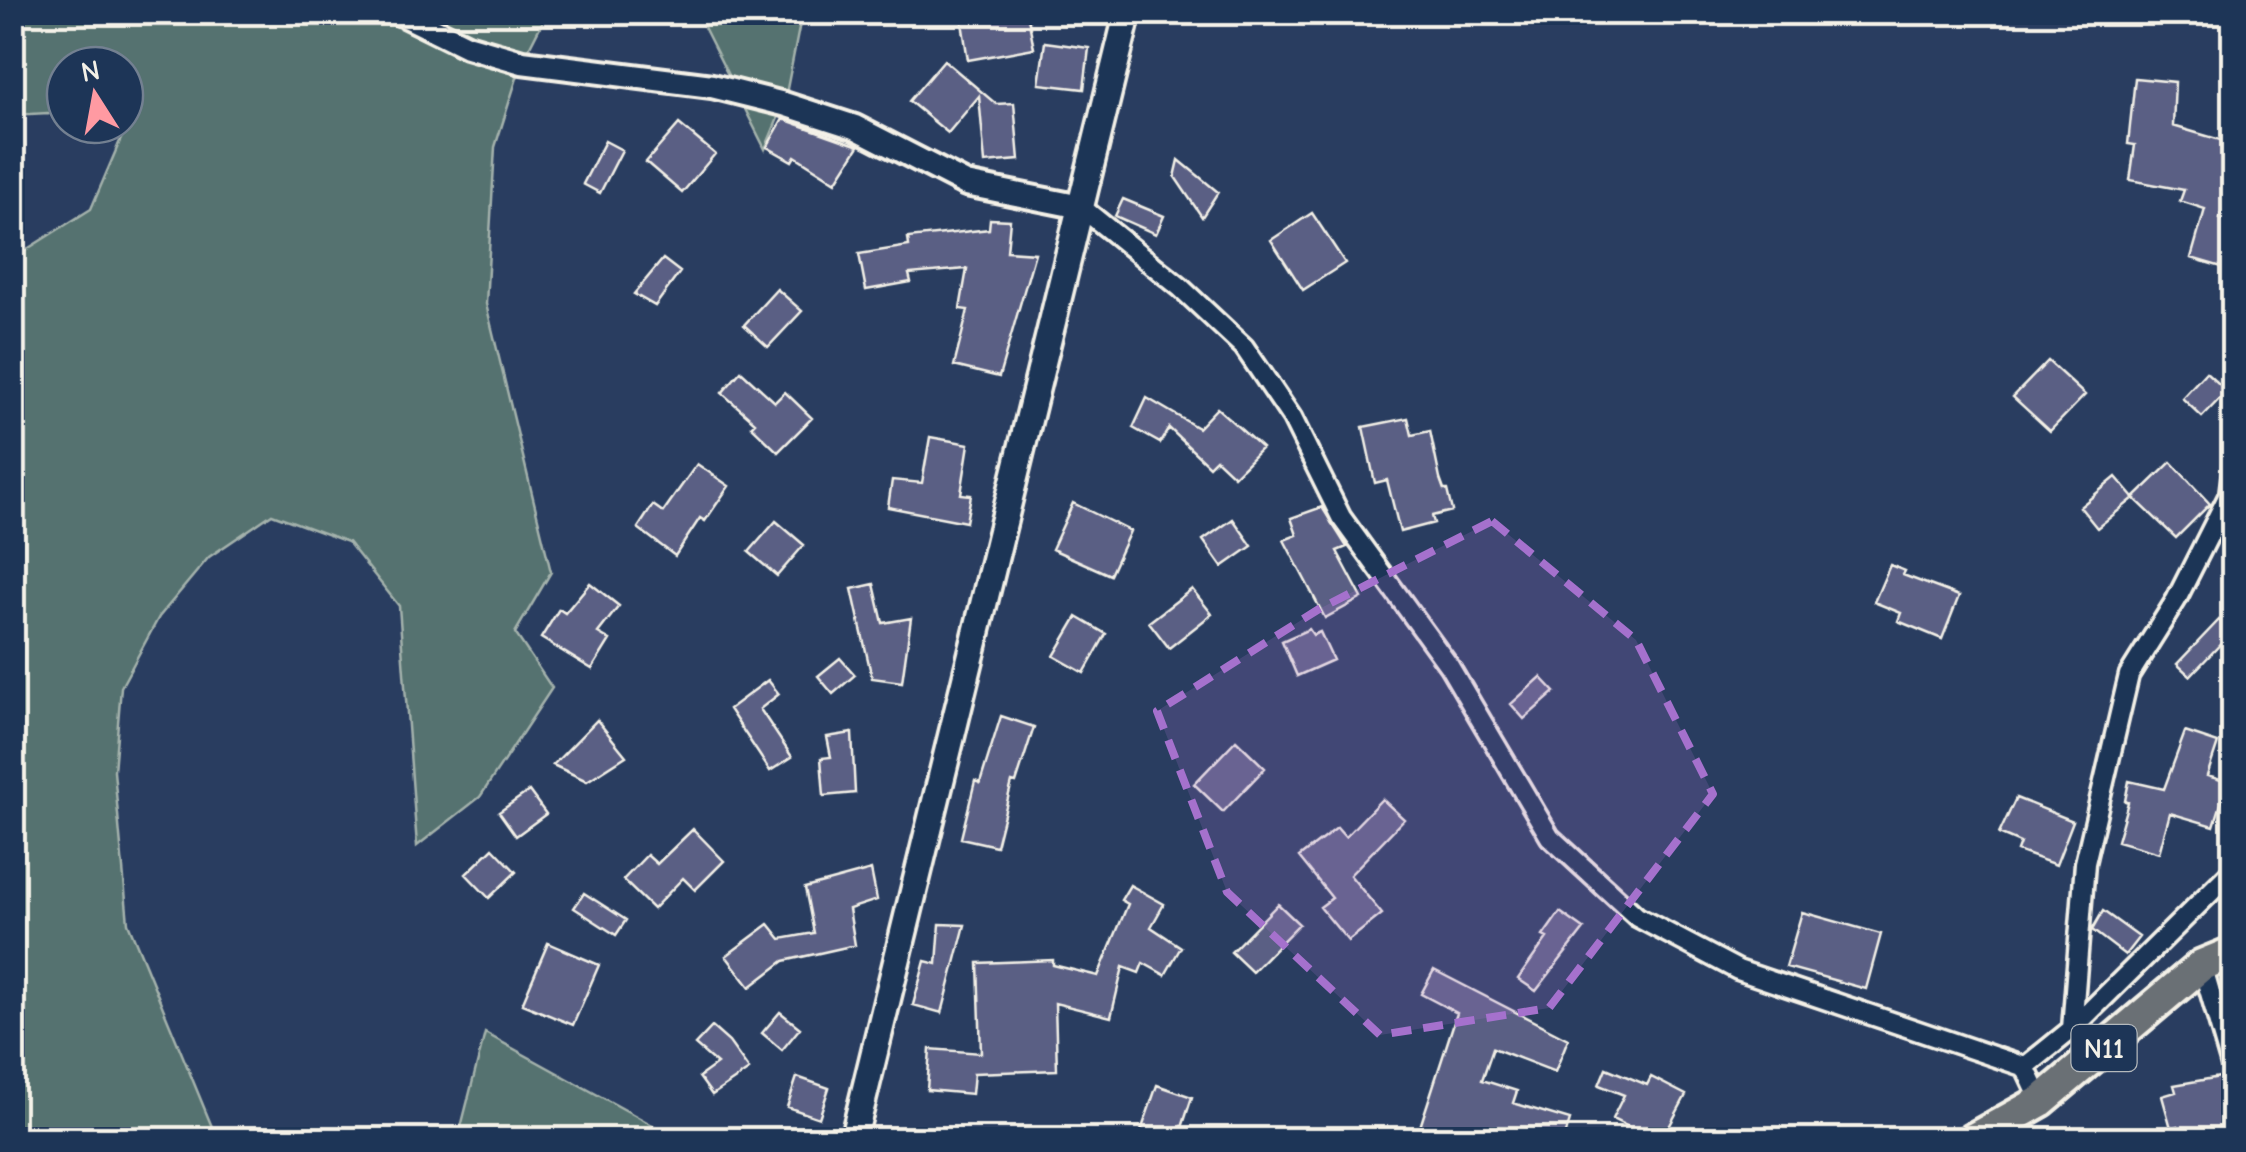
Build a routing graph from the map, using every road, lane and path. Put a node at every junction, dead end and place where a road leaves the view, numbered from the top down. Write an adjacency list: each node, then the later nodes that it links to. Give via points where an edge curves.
1 (398, 12): 3 (street, via 466,46 522,62 712,86 784,104 856,128 966,184)
2 (1128, 12): 3 (main road)
3 (1080, 207): 9 (street, via 1244,347 1292,418 1341,516 1449,666 1550,837 1637,917 1738,970); 12 (main road)
4 (2234, 457): 8 (street, via 2229,494 2176,600 2128,675 2085,863)
5 (2234, 870): 8 (street)
6 (2234, 952): 7 (highway, N11)
7 (2202, 964): 10 (street); 11 (highway, N11)
8 (2072, 1029): 9 (street)
9 (2025, 1067): 11 (street)
10 (2234, 1075)
11 (2041, 1101): 13 (highway, N11)
12 (853, 1140)
13 (1971, 1140)

